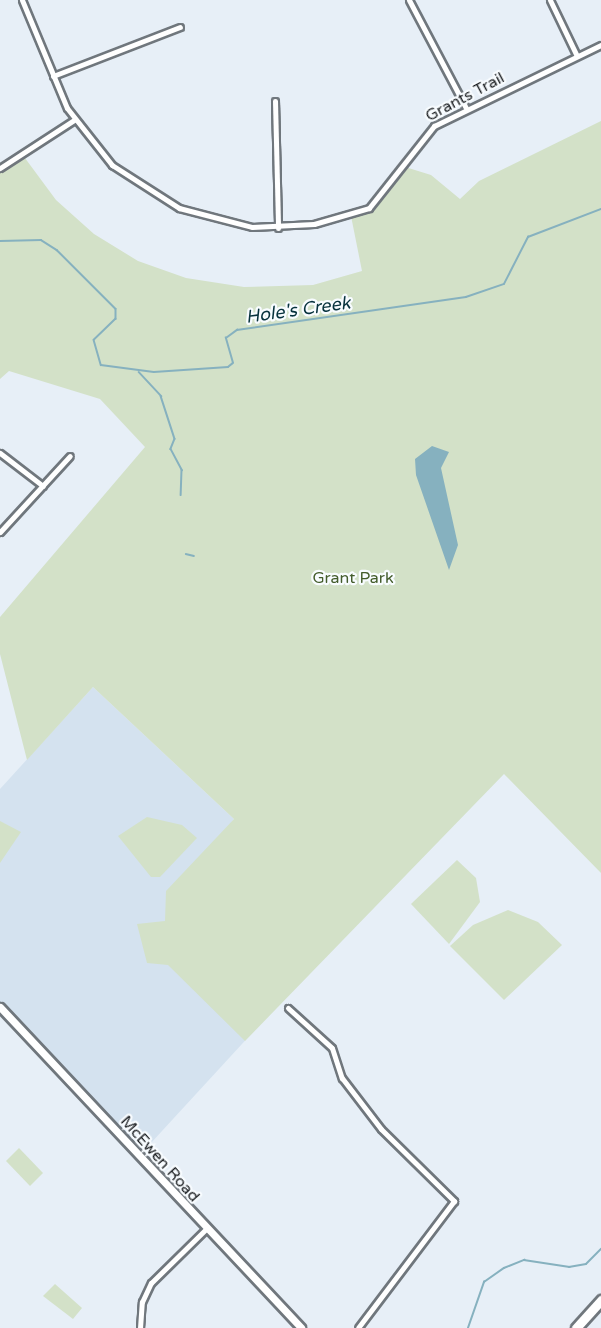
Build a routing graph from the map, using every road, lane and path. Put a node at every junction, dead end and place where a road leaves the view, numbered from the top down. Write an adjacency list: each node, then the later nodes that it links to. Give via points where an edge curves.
1 (22, 0): 7 (street, Grants Trail)
2 (409, 0): 9 (street)
3 (550, 0): 6 (street)
4 (180, 27): 7 (street)
5 (601, 45): 6 (street, Grants Trail)
6 (577, 56): 9 (street, Grants Trail)
7 (53, 76): 10 (street, Grants Trail)
8 (275, 101): 12 (street)
9 (466, 108): 12 (street, Grants Trail, via 424,134 390,188 369,208)
10 (74, 120): 11 (street); 12 (street, Grants Trail, via 112,165 165,202 216,221)
11 (0, 168)
12 (278, 228)
13 (0, 453): 15 (street)
14 (70, 456): 15 (street)
15 (43, 486): 16 (street)
16 (0, 532)
17 (0, 1007): 19 (street, McEwen Road)
18 (288, 1008): 23 (street, via 332,1048 342,1078 381,1129 454,1201)
19 (206, 1229): 21 (street, via 151,1283 142,1302); 22 (street, McEwen Road)
20 (601, 1300): 24 (highway)
21 (141, 1328)
22 (301, 1328)
23 (358, 1328)
24 (576, 1328)

